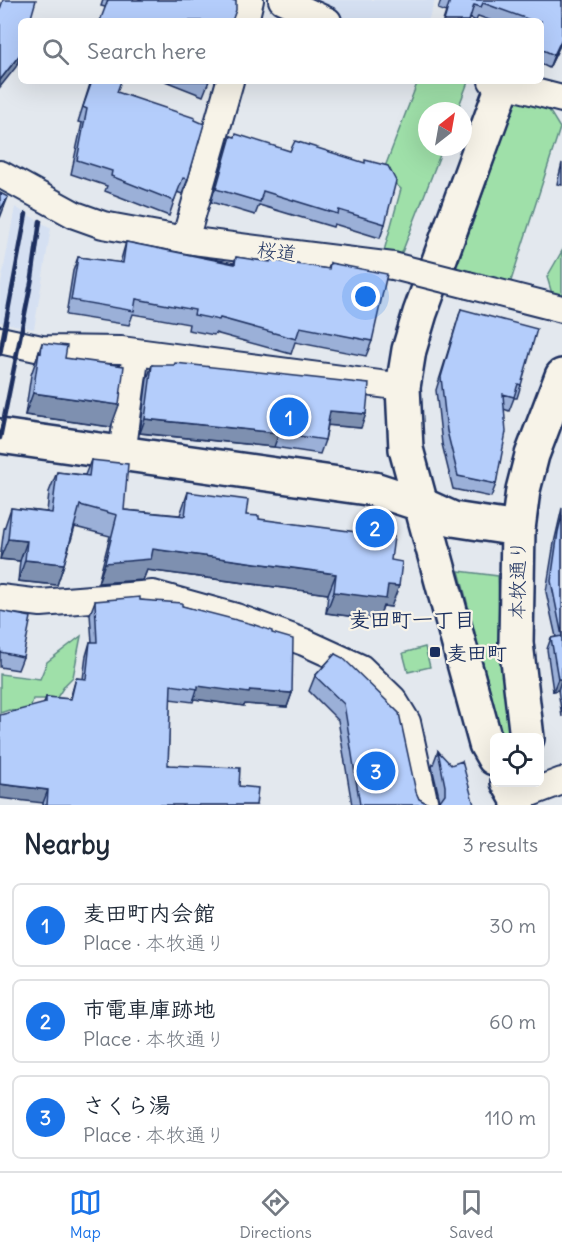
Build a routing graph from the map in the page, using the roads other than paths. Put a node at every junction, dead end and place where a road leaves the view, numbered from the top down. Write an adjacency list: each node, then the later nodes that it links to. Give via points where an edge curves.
1 (250, 0): 3 (street)
2 (282, 0): 4 (street)
3 (246, 18)
4 (321, 18)
5 (229, 84): 9 (street)
6 (497, 86): 7 (street); 14 (street, via 420,313)
7 (562, 99)
8 (0, 174): 9 (street, 桜道, via 89,221)
9 (185, 240): 10 (street, 桜道, bridge, via 393,266)
10 (562, 309)
11 (0, 340): 12 (street, via 41,349)
12 (136, 352): 14 (street); 17 (street)
13 (562, 376): 15 (street, 本牧通り)
14 (403, 387): 18 (street, via 406,449)
15 (553, 427): 19 (street, 本牧通り, via 532,455)
16 (0, 436): 17 (street)
17 (122, 454): 18 (street, via 374,489)
18 (420, 504): 19 (street, via 453,519); 22 (street)
19 (518, 529): 21 (street, 本牧通り, via 516,643)
20 (0, 597): 25 (street, via 41,603 153,594 236,617 360,668 393,699 407,722)
21 (526, 733)
22 (490, 750)
23 (562, 781): 24 (street)
24 (516, 792)
25 (425, 805)

